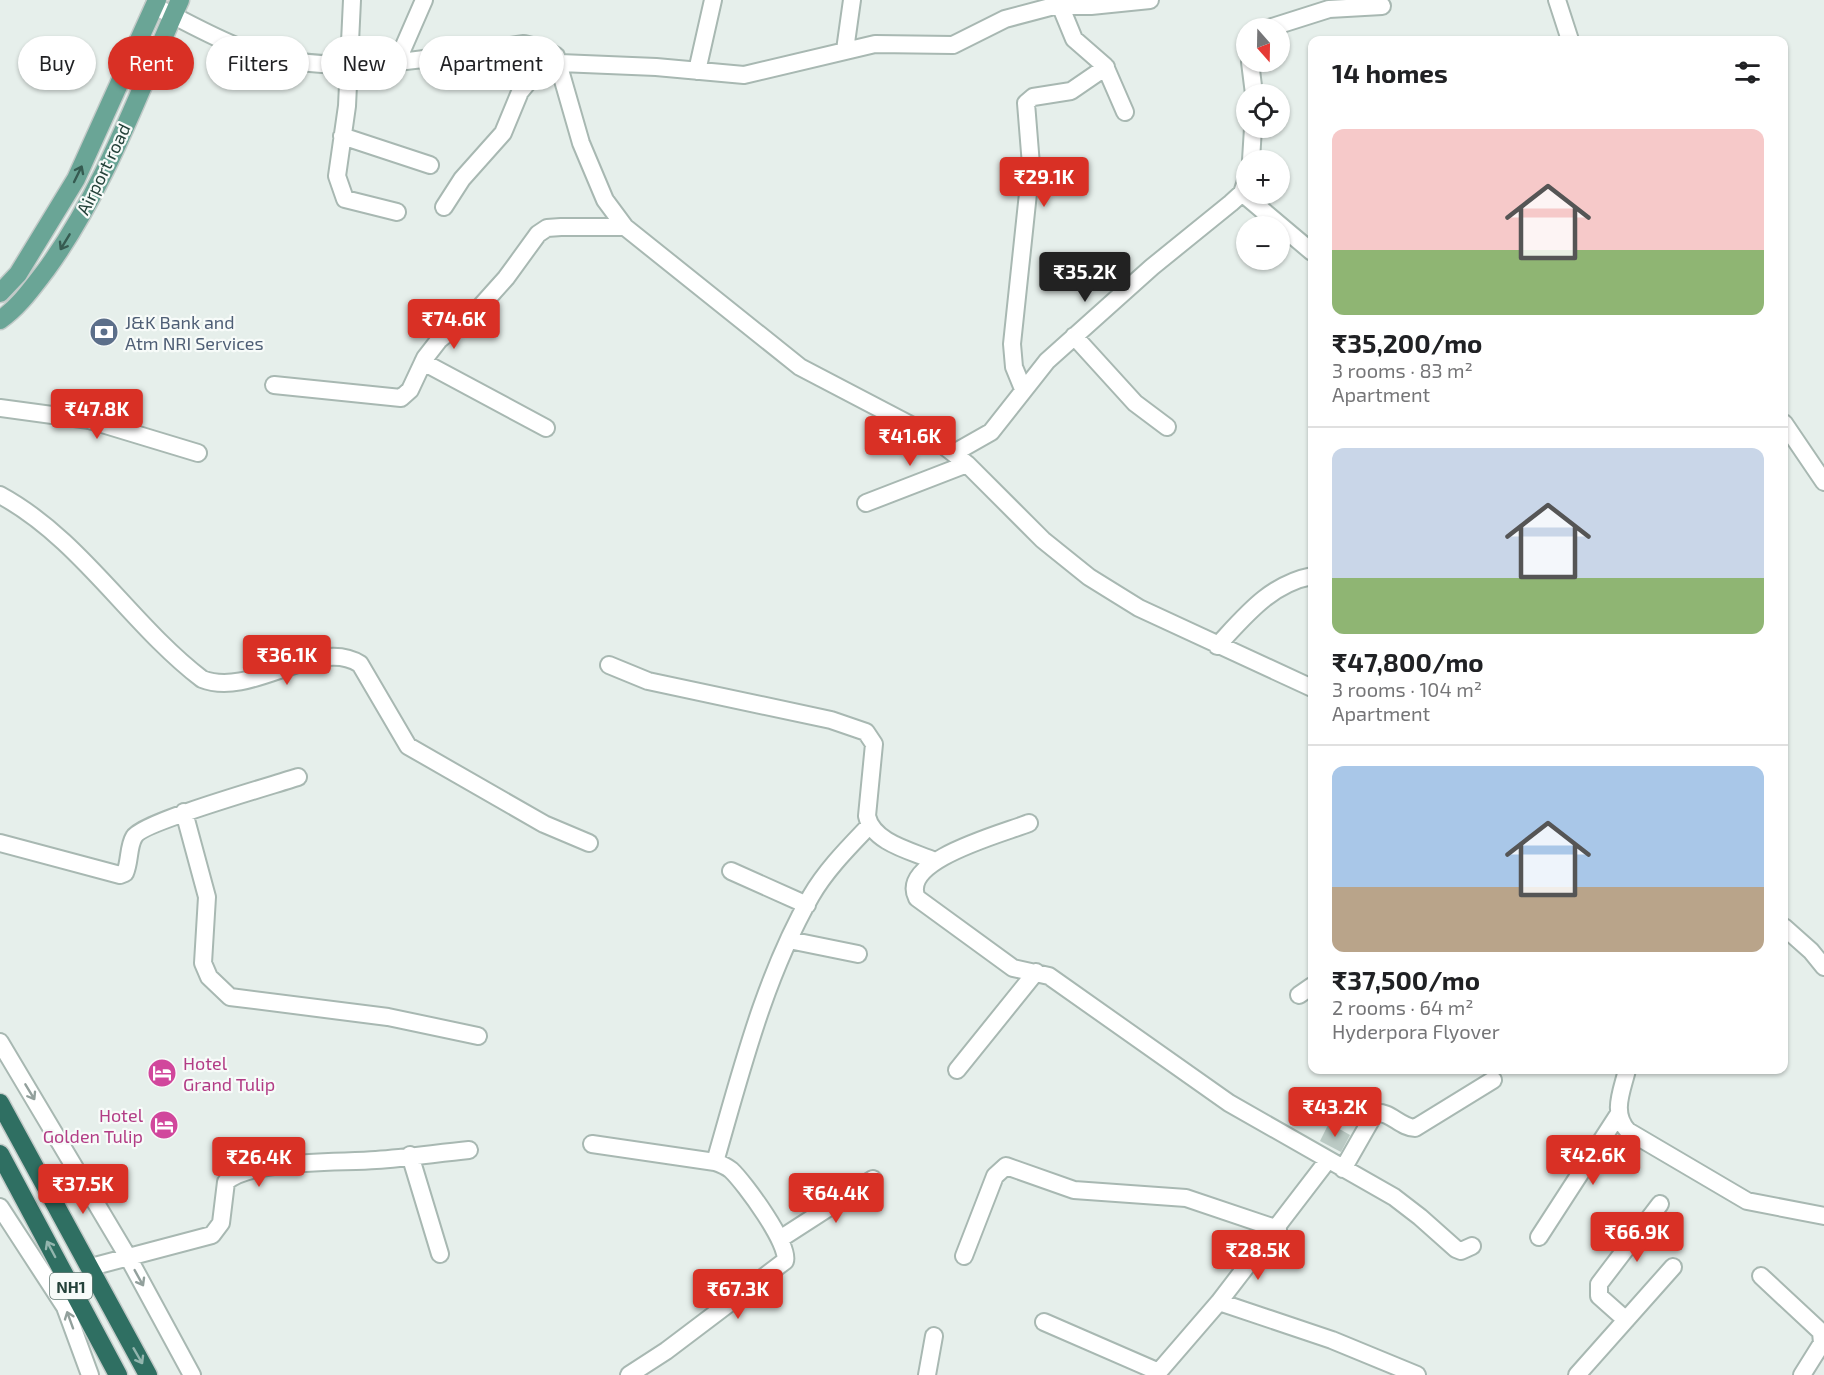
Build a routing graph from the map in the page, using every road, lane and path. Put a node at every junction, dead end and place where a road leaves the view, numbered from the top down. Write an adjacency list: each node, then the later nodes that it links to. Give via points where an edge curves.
1 (352, 0): 12 (street)
2 (424, 0): 14 (street)
3 (713, 0): 19 (street)
4 (852, 0): 15 (street)
5 (1150, 0): 8 (street)
6 (1557, 0): 13 (street)
7 (156, 3): 10 (street); 32 (main road, one-way to 7, via 18,274 76,179)
8 (1060, 5): 15 (street, via 1005,19 953,45 875,44); 18 (street, via 1074,39)
9 (1382, 6): 11 (street, via 1329,9)
10 (176, 8): 17 (street, via 241,48 293,62); 33 (main road, Airport road, one-way to 33, via 97,187 54,259 13,311)
11 (1290, 21)
12 (350, 36)
13 (1569, 36)
14 (407, 39)
15 (845, 50): 19 (street, via 744,75)
16 (564, 63): 19 (street)
17 (321, 64)
18 (1106, 67): 23 (street); 37 (street, via 1071,91 1033,97 1025,106 1031,165 1012,344 1014,368)
19 (697, 70)
20 (564, 78): 30 (street, via 581,143 605,200)
21 (347, 90): 24 (street)
22 (522, 90): 28 (street, via 503,133 462,179)
23 (1125, 112)
24 (342, 136): 25 (street); 29 (street, via 337,176 345,199)
25 (430, 165)
26 (1236, 194): 34 (street)
27 (1262, 204): 31 (street)
28 (444, 207)
29 (397, 212)
30 (625, 227): 35 (street, via 561,226 538,234 480,307 439,340); 43 (street, via 800,367 902,418)
31 (1308, 248)
32 (0, 293)
33 (0, 320)
34 (1074, 336): 37 (street); 39 (street, via 1135,403)
35 (423, 362): 36 (street, via 410,390 401,398); 40 (street)
36 (274, 385)
37 (1023, 389): 43 (street, via 991,432)
38 (0, 408): 42 (street, via 89,420)
39 (1167, 427)
40 (546, 428)
41 (1788, 429): 44 (street)
42 (198, 453)
43 (960, 459): 46 (street); 48 (street, via 1037,534 1089,577 1139,608)
44 (1824, 482)
45 (0, 495): 56 (street, via 21,506 53,532 202,679 212,683 253,678 331,655 353,659 360,664 408,746 544,824)
46 (866, 503)
47 (1308, 577): 48 (street, via 1287,583 1264,598)
48 (1217, 646): 50 (street)
49 (609, 665): 54 (street, via 648,681 831,720 866,732 874,744)
50 (1308, 686)
51 (298, 777): 52 (street)
52 (184, 812): 55 (street, via 135,835 129,864 125,873 120,874); 65 (street, via 207,897 203,963 219,990 230,998 388,1017)
53 (1029, 823): 57 (street)
54 (869, 826): 57 (street, via 877,835); 59 (street, via 831,867)
55 (0, 843)
56 (589, 843)
57 (935, 861): 64 (street, via 916,879 913,886 917,898 1013,968)
58 (731, 871): 59 (street)
59 (807, 905): 61 (street)
60 (1788, 931): 63 (street)
61 (789, 940): 62 (street); 77 (street, via 754,1028)
62 (858, 954)
63 (1824, 967)
64 (1036, 972): 67 (street); 76 (street, via 1049,976 1229,1103)
65 (478, 1036)
66 (0, 1042): 90 (street, one-way to 90)
67 (957, 1070)
68 (1626, 1074): 71 (street)
69 (1493, 1080): 78 (street, via 1415,1128 1375,1113)
70 (0, 1103): 91 (highway, NH1)
71 (1618, 1115): 83 (street, via 1628,1131 1747,1201); 85 (street)
72 (592, 1144): 77 (street)
73 (469, 1150): 75 (street)
74 (0, 1154): 80 (highway, NH1)
75 (410, 1155): 88 (street); 90 (street, via 292,1164 232,1177 224,1190 221,1223 212,1235)
76 (1328, 1160): 78 (street); 84 (street)
77 (715, 1162): 86 (street, via 740,1179)
78 (1343, 1169): 87 (street, via 1407,1206 1456,1249)
79 (873, 1179): 86 (street)
80 (24, 1196): 82 (street); 101 (highway, NH1, one-way to 80)
81 (1660, 1204): 95 (street, via 1599,1284 1599,1296)
82 (1, 1209): 100 (street, one-way to 82, via 65,1306)
83 (1824, 1216)
84 (1278, 1229): 89 (street, via 1186,1198 1074,1190 1006,1166 995,1176); 94 (street)
85 (1539, 1237)
86 (780, 1239): 104 (street, via 787,1257 777,1269)
87 (1472, 1246)
88 (440, 1254)
89 (964, 1256)
90 (128, 1257): 91 (street); 103 (street, one-way to 103)
91 (91, 1267): 102 (highway, NH1, one-way to 102)
92 (1673, 1267): 95 (street)
93 (1761, 1275): 98 (street, via 1821,1332 1822,1343)
94 (1219, 1302): 99 (street); 106 (street, via 1332,1340)
95 (1626, 1320): 107 (street)
96 (1044, 1322): 99 (street)
97 (934, 1336): 105 (street)
98 (1806, 1368): 108 (street)
99 (1157, 1373)
100 (90, 1375)
101 (118, 1375)
102 (148, 1375)
103 (192, 1375)
104 (629, 1375)
105 (927, 1375)
106 (1417, 1375)
107 (1577, 1375)
108 (1822, 1375)

